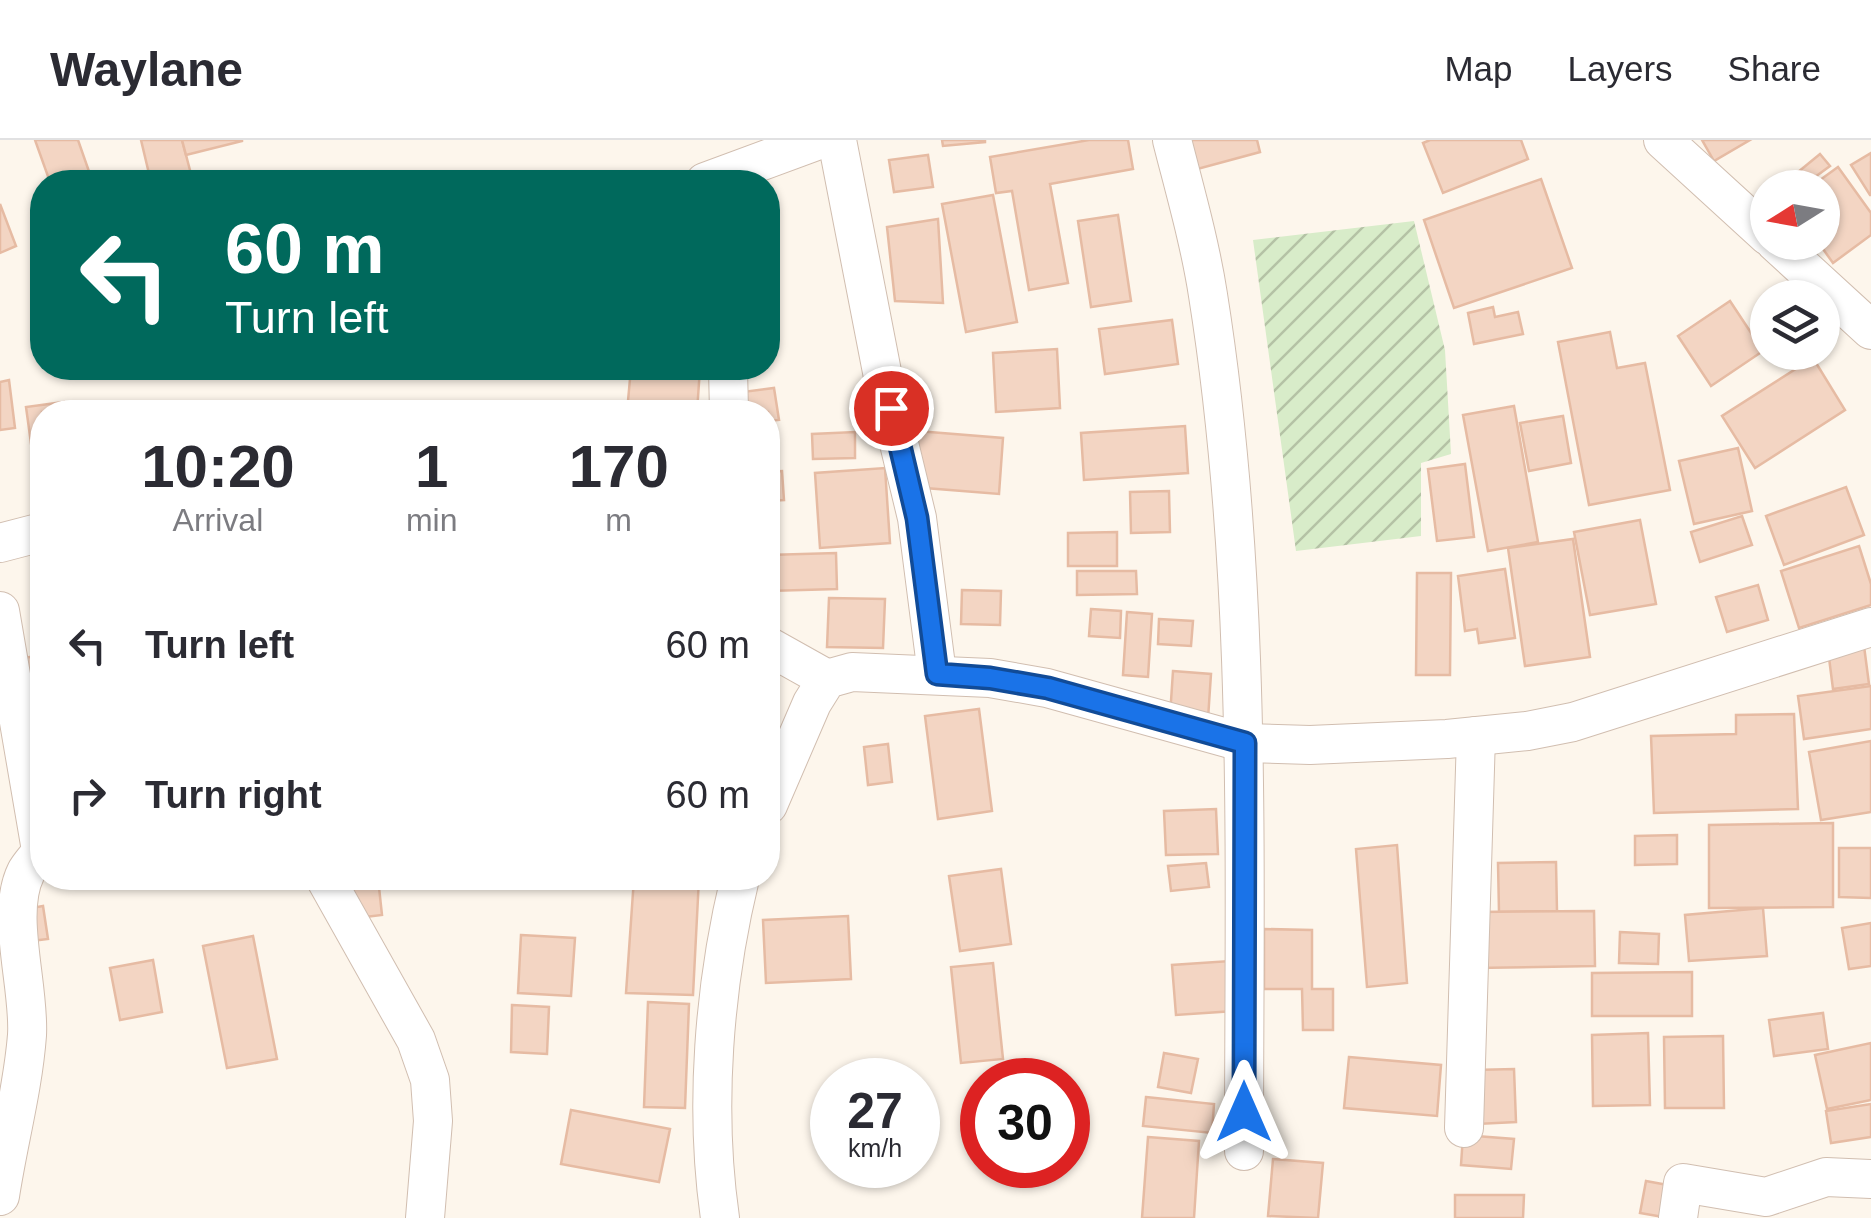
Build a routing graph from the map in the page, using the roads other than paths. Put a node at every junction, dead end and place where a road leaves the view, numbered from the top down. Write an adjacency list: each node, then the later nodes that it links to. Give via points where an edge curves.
1 (818, 140): 5 (street)
2 (838, 140): 14 (street, via 917,518)
3 (1172, 140): 17 (street, via 1221,384)
4 (1663, 140): 6 (street)
5 (737, 170)
6 (1750, 220)
7 (1795, 260): 8 (street)
8 (1871, 330)
9 (30, 535): 10 (street)
10 (0, 543)
11 (0, 611): 19 (street)
12 (1871, 627): 16 (street, via 1573,722)
13 (780, 653): 15 (street)
14 (937, 674): 15 (street, via 852,672); 17 (street, via 1048,688)
15 (826, 679): 18 (street)
16 (1476, 736): 17 (street); 23 (street)
17 (1245, 743): 24 (street)
18 (780, 778)
19 (30, 790)
20 (30, 867): 26 (street, via 19,899 27,1030 23,1076)
21 (331, 890): 28 (street, via 416,1040 430,1080)
22 (737, 890): 29 (street, via 718,1012)
23 (1464, 1128)
24 (1244, 1151)
25 (1871, 1179): 27 (street, via 1826,1177)
26 (0, 1196)
27 (1764, 1208): 30 (street, via 1684,1183)
28 (426, 1218)
29 (720, 1218)
30 (1678, 1218)

